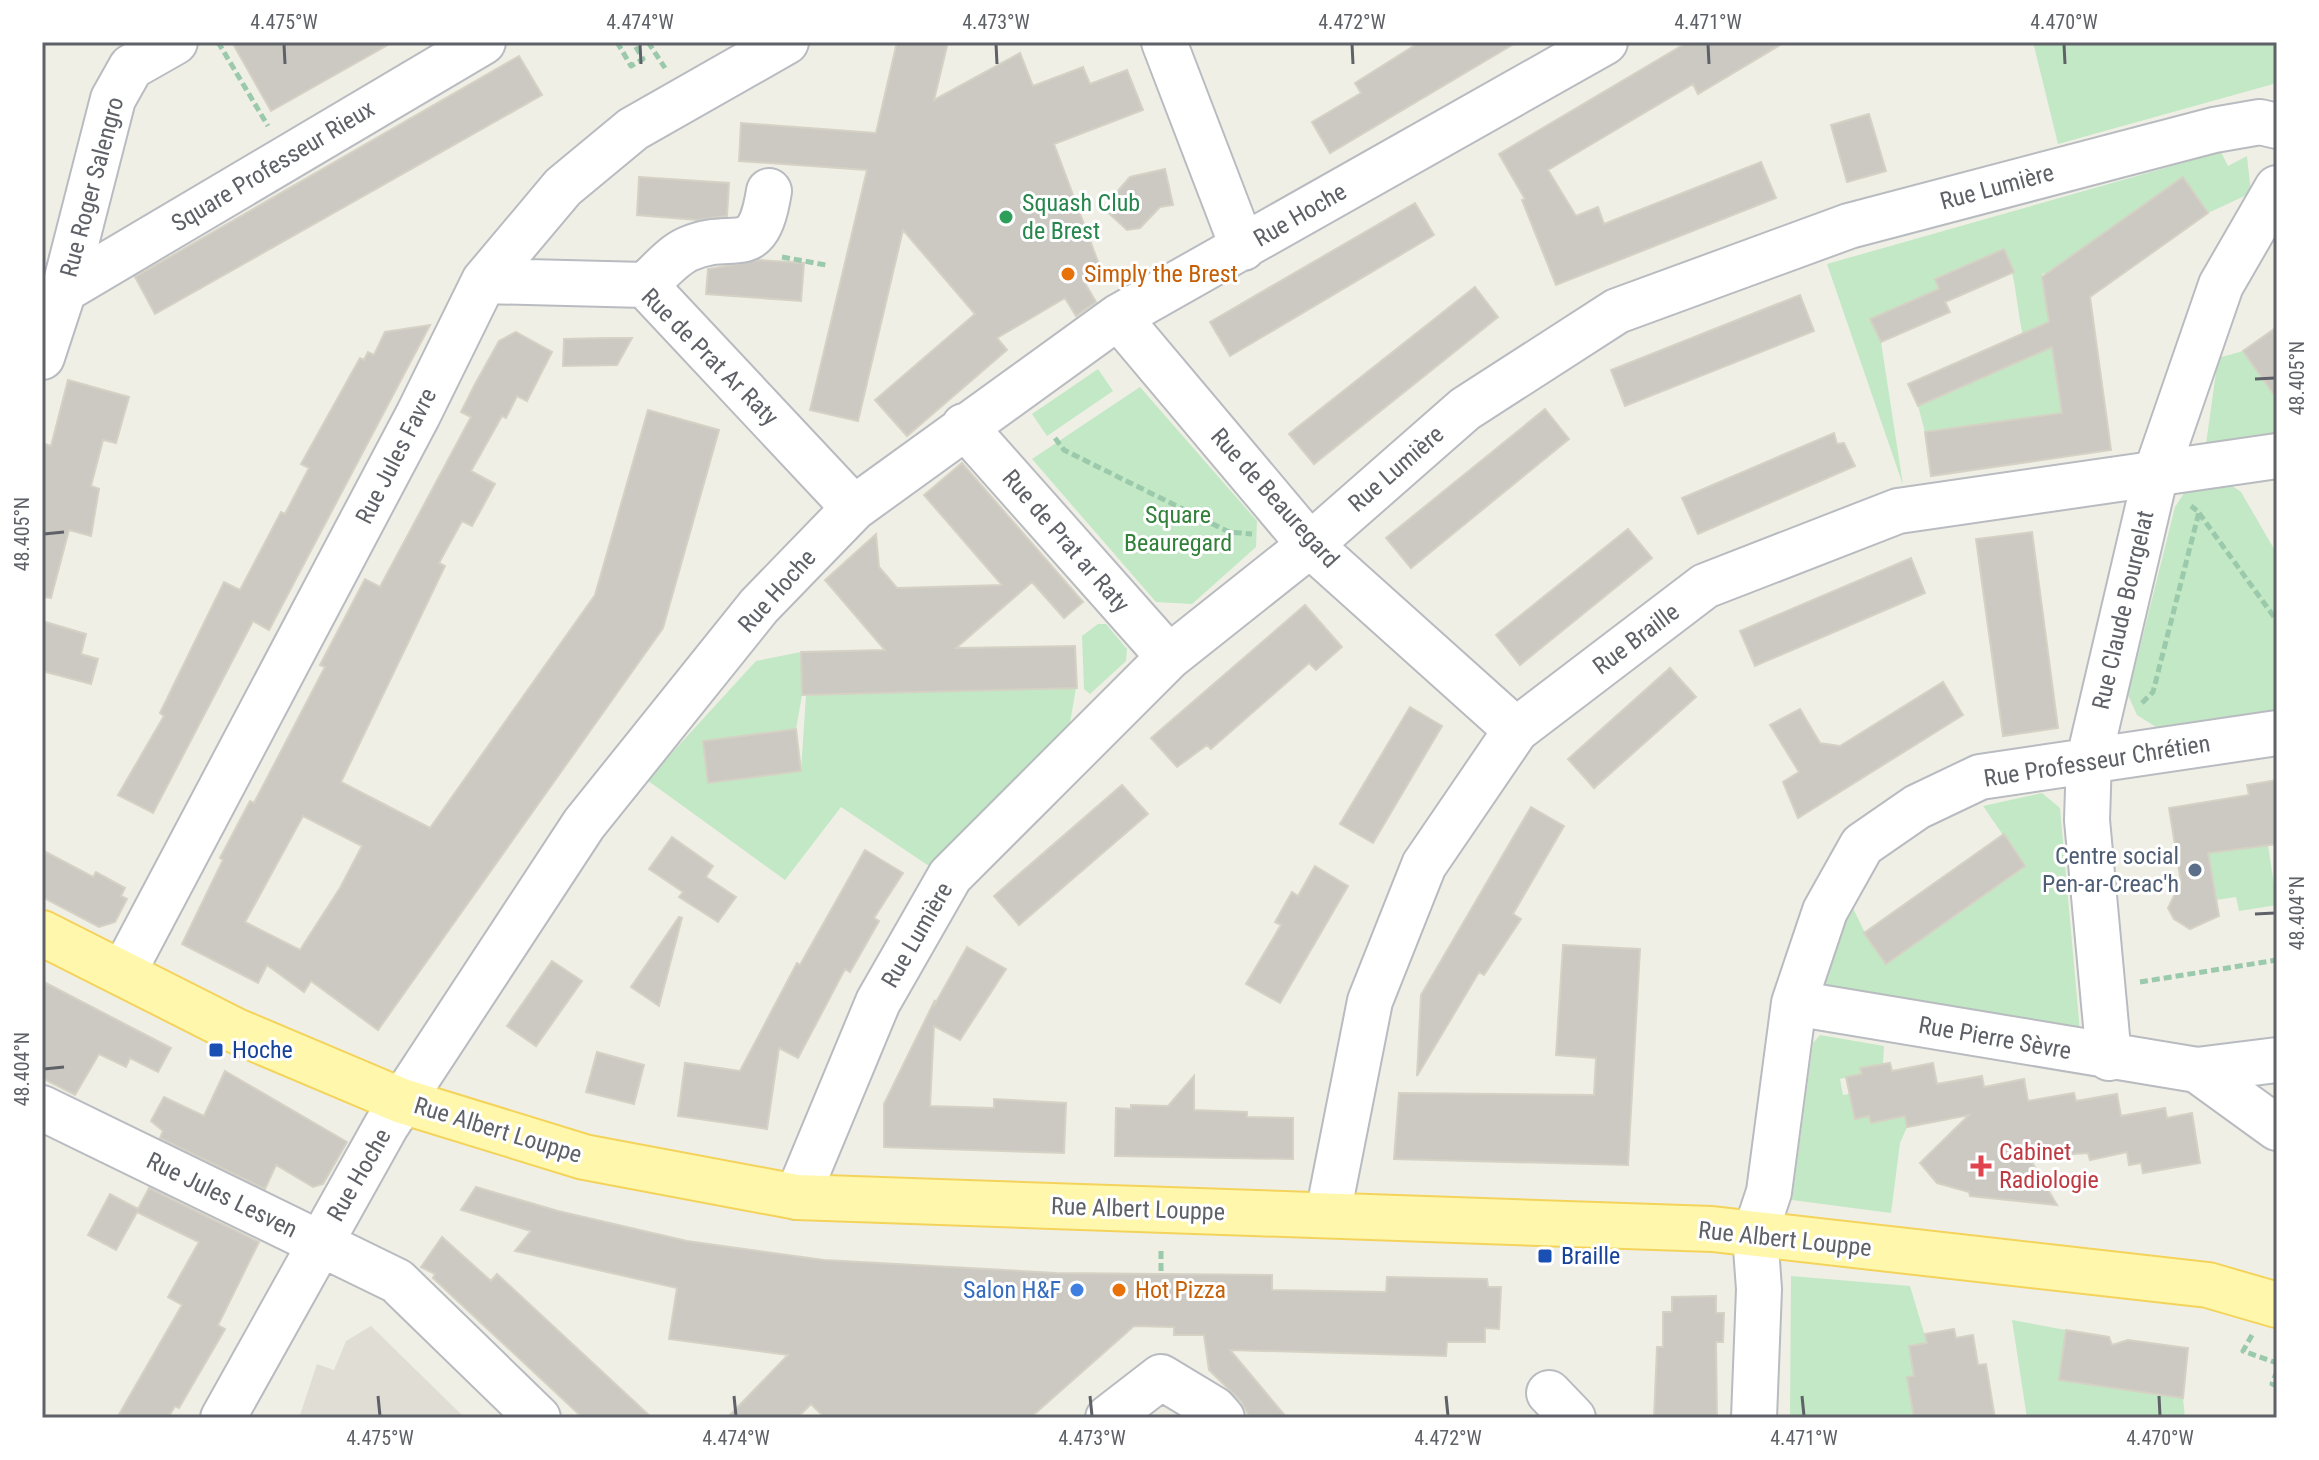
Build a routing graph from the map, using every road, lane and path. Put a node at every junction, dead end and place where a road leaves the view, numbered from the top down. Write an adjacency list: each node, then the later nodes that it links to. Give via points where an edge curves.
1 (175, 42): 20 (street, Rue Roger Salengro, via 131,67 113,99)
2 (218, 42): 11 (path)
3 (483, 42): 20 (street, Square Professeur Rieux)
4 (617, 42): 5 (path, via 631,66 643,59)
5 (633, 42)
6 (648, 42): 10 (path)
7 (786, 42): 18 (street, Rue Jules Favre, via 633,129 563,187)
8 (1164, 42): 15 (street)
9 (1605, 42): 15 (street, Rue Hoche)
10 (661, 62)
11 (266, 122)
12 (2277, 126): 30 (street, Rue Lumière, via 2260,122 2214,130 1849,226 1617,311 1465,409)
13 (2277, 188): 26 (street, Rue Claude Bourgelat, via 2221,285)
14 (769, 191): 19 (street, via 764,222 752,235 686,249)
15 (1243, 248): 21 (street, Rue Hoche)
16 (785, 258): 17 (path)
17 (826, 265)
18 (484, 281): 19 (street, Rue de Prat Ar Raty); 38 (street, Rue Jules Favre)
19 (645, 285): 27 (street, Rue de Prat Ar Raty)
20 (64, 290): 22 (street, Rue Roger Salengro)
21 (1118, 317): 23 (street, Rue Hoche); 30 (street, Rue de Beauregard)
22 (42, 357)
23 (964, 426): 27 (street, Rue Hoche); 32 (street, Rue de Prat ar Raty)
24 (1055, 438): 29 (path, via 1064,450 1229,532)
25 (2277, 456): 26 (street, Rue Braille)
26 (2156, 473): 33 (street, Rue Braille, via 1898,511 1705,586); 35 (street, Rue Claude Bourgelat)
27 (854, 508): 44 (street, Rue Hoche, via 759,606 584,824)
28 (2199, 512): 31 (path)
29 (1257, 534)
30 (1310, 545): 32 (street, Rue Lumière); 33 (street, Rue de Beauregard)
31 (2277, 621)
32 (1169, 657): 47 (street, Rue Lumière, via 950,876 878,1002)
33 (1516, 730): 48 (street, Rue Braille, via 1424,865 1370,1001)
34 (2277, 733): 35 (street, Rue Professeur Chrétien)
35 (2089, 759): 39 (street, Rue Claude Bourgelat, via 2087,820); 40 (street, Rue Professeur Chrétien, via 1980,777 1917,807 1862,845 1825,911)
36 (42, 933): 38 (main road, Rue Albert Louppe)
37 (2277, 960): 39 (path)
38 (123, 973): 44 (main road, Rue Albert Louppe, via 234,1030)
39 (2104, 988): 41 (street, Rue Claude Bourgelat)
40 (1794, 1003): 41 (street, Rue Pierre Sèvre); 49 (street, Rue Professeur Chrétien, via 1769,1192)
41 (2109, 1058): 43 (street, Rue Pierre Sèvre)
42 (2277, 1060): 43 (street, Rue Pierre Sèvre)
43 (2197, 1070): 46 (street, Rue Pierre Sèvre)
44 (402, 1101): 47 (main road, Rue Albert Louppe, via 584,1157); 50 (street, Rue Hoche)
45 (42, 1108): 50 (street, Rue Jules Lesven)
46 (2277, 1128)
47 (797, 1197): 48 (main road, Rue Albert Louppe)
48 (1328, 1214): 49 (main road, Rue Albert Louppe)
49 (1755, 1234): 51 (main road, Rue Albert Louppe, via 2208,1285); 58 (street, via 1759,1289)
50 (320, 1242): 54 (street, Rue Hoche); 55 (street, Rue Jules Lesven, via 397,1281)
51 (2277, 1305)
52 (2277, 1371): 53 (path, via 2272,1384)
53 (2277, 1386)
54 (223, 1418)
55 (538, 1418)
56 (1108, 1418): 57 (street, via 1161,1377)
57 (1222, 1418)
58 (1754, 1418)

